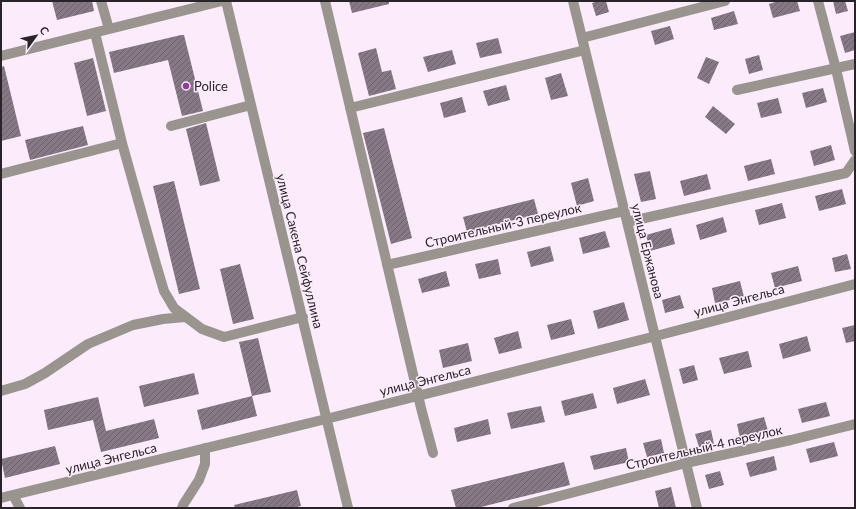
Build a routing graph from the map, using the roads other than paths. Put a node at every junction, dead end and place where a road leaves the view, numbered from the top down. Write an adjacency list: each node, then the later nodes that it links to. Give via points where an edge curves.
1 (101, 1): 8 (street)
2 (222, 1): 8 (street)
3 (226, 1): 16 (street, улица Сакена Сейфуллина)
4 (325, 1): 17 (street)
5 (573, 1): 10 (street, улица Ержанова)
6 (725, 1): 10 (street)
7 (818, 1): 14 (street)
8 (109, 29): 9 (street)
9 (95, 33): 12 (street); 19 (street)
10 (582, 38): 11 (street, улица Ержанова)
11 (585, 50): 17 (street); 23 (street, улица Ержанова)
12 (1, 56)
13 (855, 64): 14 (street)
14 (836, 68): 15 (street); 20 (street)
15 (736, 90)
16 (251, 105): 18 (street); 28 (street, улица Сакена Сейфуллина)
17 (350, 108): 25 (street)
18 (171, 126)
19 (122, 142): 22 (street); 27 (street, via 164,291 174,308)
20 (855, 151)
21 (855, 160): 24 (street, via 846,174)
22 (1, 174)
23 (624, 211): 24 (street, улица Ержанова); 25 (street, Строительный-3 переулок)
24 (627, 222): 29 (street, улица Ержанова)
25 (387, 265): 31 (street)
26 (855, 284): 29 (street, улица Энгельса)
27 (186, 317): 28 (street, via 202,329 224,338); 30 (street, via 133,326 88,344 46,373 25,384)
28 (303, 317): 32 (street, улица Сакена Сейфуллина)
29 (656, 336): 31 (street, улица Энгельса); 36 (street, улица Ержанова)
30 (1, 391)
31 (418, 396): 32 (street, улица Энгельса); 35 (street)
32 (326, 419): 34 (street, улица Энгельса); 41 (street, улица Сакена Сейфуллина)
33 (855, 424): 36 (street, Строительный-4 переулок)
34 (205, 448): 37 (street, улица Энгельса); 40 (street, via 205,464)
35 (433, 453)
36 (686, 463): 42 (street, Строительный-4 переулок); 43 (street, улица Ержанова)
37 (13, 495): 38 (street, улица Энгельса); 39 (street)
38 (1, 498)
39 (20, 508)
40 (182, 508)
41 (348, 508)
42 (513, 508)
43 (697, 508)

